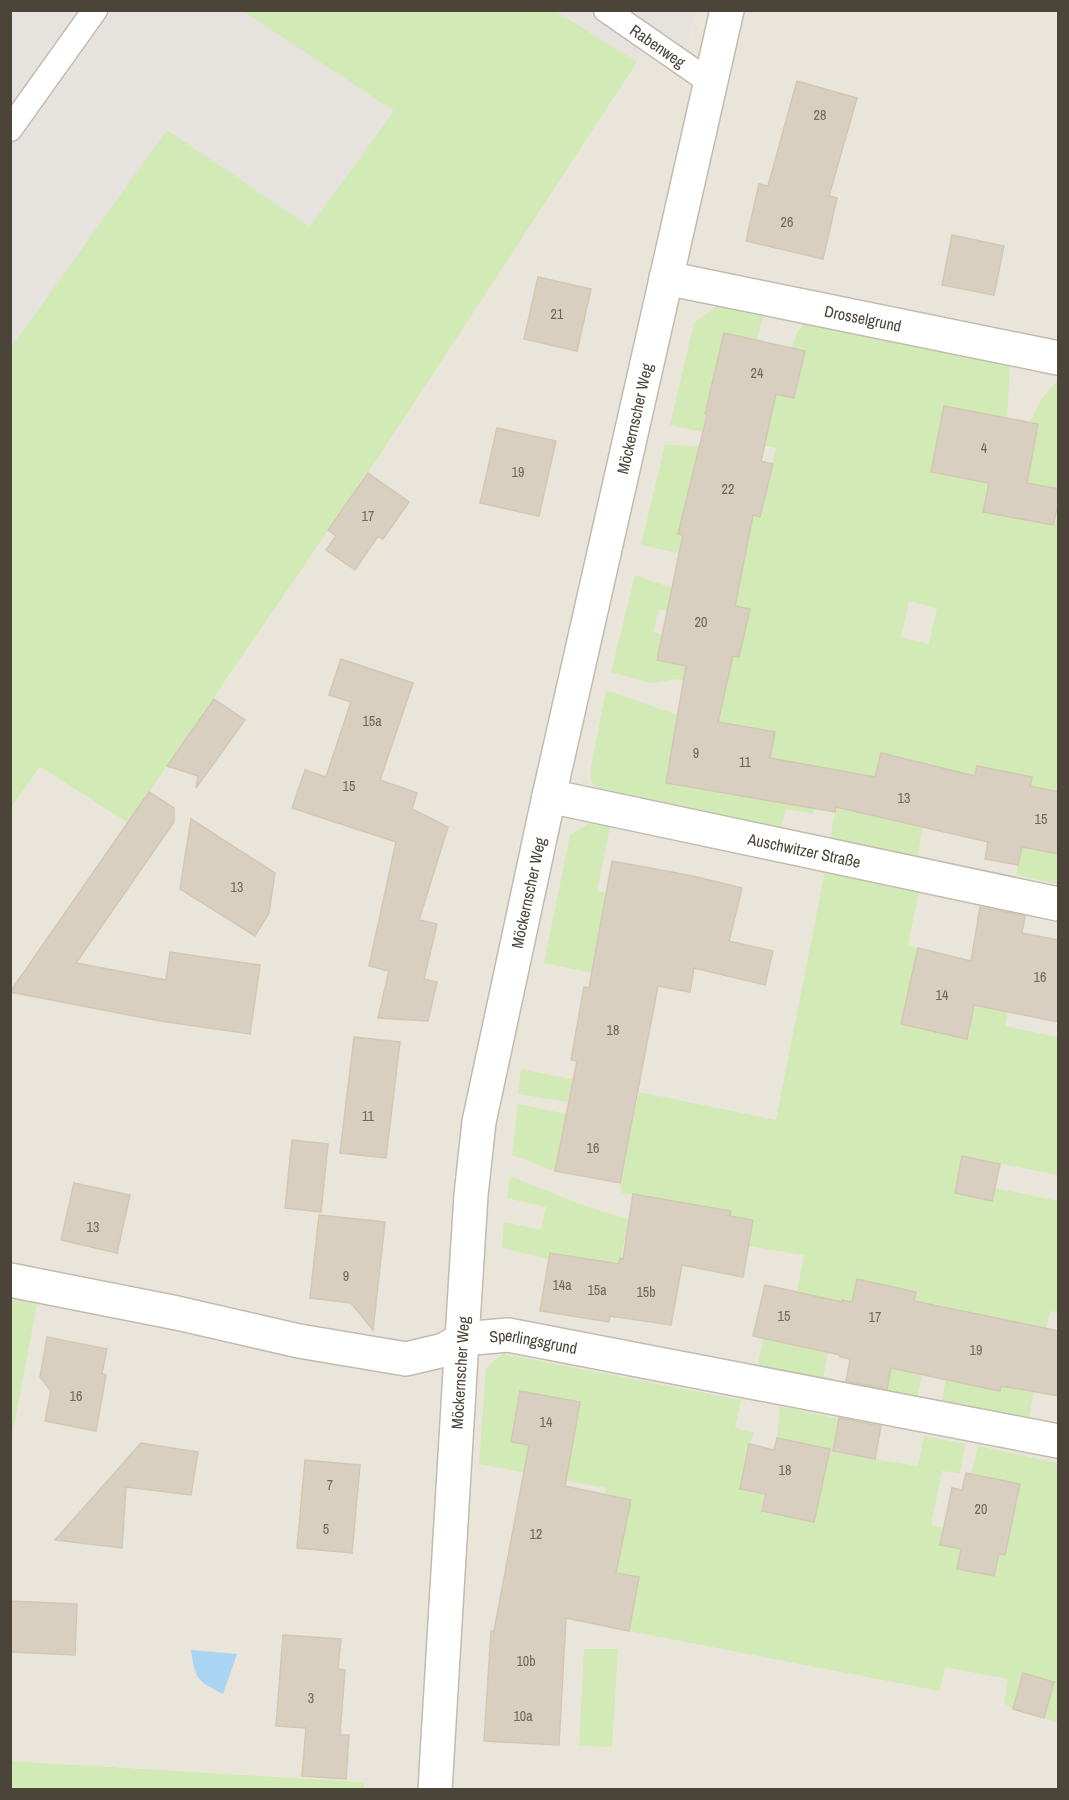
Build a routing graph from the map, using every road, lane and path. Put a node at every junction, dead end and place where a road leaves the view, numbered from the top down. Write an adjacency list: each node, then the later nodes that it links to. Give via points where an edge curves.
1 (95, 10): 5 (lane)
2 (606, 10): 4 (lane, Rabenweg)
3 (727, 10): 4 (street, Möckernscher Weg)
4 (710, 82): 6 (street, Möckernscher Weg)
5 (10, 129)
6 (666, 278): 7 (street, Drosselgrund); 8 (street, Möckernscher Weg)
7 (1059, 358)
8 (549, 796): 9 (street, Auschwitzer Straße); 11 (street, Möckernscher Weg, via 480,1122)
9 (1059, 904)
10 (10, 1280): 11 (street, Sperlingsgrund, via 299,1341 406,1359 444,1350)
11 (462, 1339): 12 (street, Sperlingsgrund, via 508,1335); 13 (street, Möckernscher Weg)
12 (1059, 1441)
13 (435, 1790)

